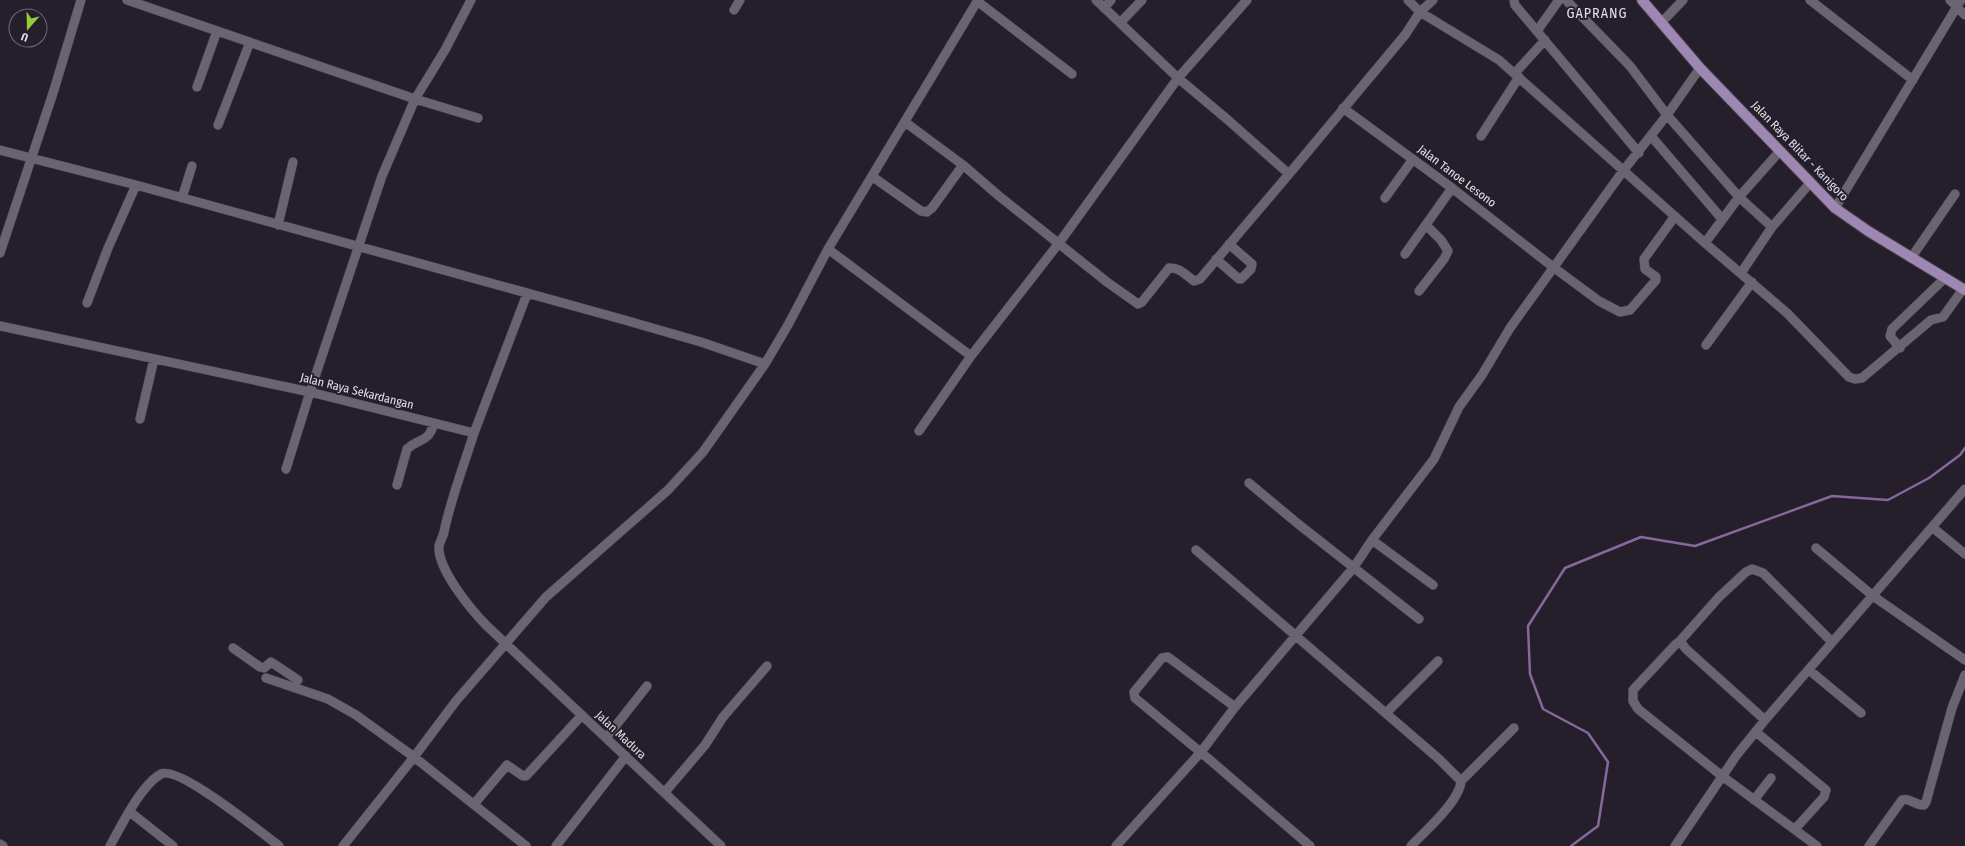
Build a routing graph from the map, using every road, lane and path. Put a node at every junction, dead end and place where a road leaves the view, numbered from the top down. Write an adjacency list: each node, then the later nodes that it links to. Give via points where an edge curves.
1 (81, 0): 46 (street, via 52,97)
2 (126, 0): 25 (street)
3 (471, 0): 35 (street)
4 (740, 0): 20 (street)
5 (978, 0): 30 (street); 39 (street)
6 (1096, 0): 19 (street)
7 (1111, 0): 19 (street)
8 (1142, 0): 23 (street)
9 (1247, 0): 32 (street)
10 (1408, 0): 21 (street)
11 (1433, 0): 21 (street)
12 (1514, 0): 26 (street, via 1514,5)
13 (1559, 0): 26 (street)
14 (1566, 0): 37 (street, via 1630,66)
15 (1642, 0): 24 (main road, Jalan Raya Blitar - Kanigoro)
16 (1683, 0): 24 (street)
17 (1810, 0): 33 (street)
18 (1956, 2): 22 (street); 33 (street)
19 (1104, 8): 23 (street)
20 (734, 10)
21 (1420, 12): 31 (street, via 1474,43); 36 (street, via 1405,35)
22 (1965, 15)
23 (1120, 23): 32 (street)
24 (1661, 23): 29 (main road, Jalan Raya Blitar - Kanigoro)
25 (217, 31): 28 (street); 34 (street)
26 (1537, 31): 27 (street)
27 (1545, 40): 31 (street); 45 (street)
28 (250, 42): 35 (street); 40 (street)
29 (1700, 68): 37 (street); 44 (main road, Jalan Raya Blitar - Kanigoro)
30 (1072, 74)
31 (1517, 75): 41 (street); 51 (street)
32 (1178, 78): 52 (street); 67 (street)
33 (1913, 80): 61 (street)
34 (197, 87)
35 (415, 99): 38 (street); 70 (street, via 382,176)
36 (1343, 108): 47 (street, Jalan Tanoe Lesono); 52 (street)
37 (1667, 115): 42 (street); 58 (street)
38 (478, 118)
39 (905, 122): 49 (street); 53 (street)
40 (218, 125)
41 (1481, 136)
42 (1651, 136): 45 (street); 63 (street)
43 (0, 150): 46 (street)
44 (1780, 152): 54 (main road, Jalan Raya Blitar - Kanigoro); 58 (street)
45 (1638, 153): 51 (street)
46 (30, 158): 55 (street); 72 (street)
47 (1413, 159): 56 (street, Jalan Tanoe Lesono); 60 (street)
48 (293, 162): 65 (street)
49 (963, 165): 53 (street, via 927,212 921,211); 67 (street)
50 (192, 166): 59 (street)
51 (1623, 171): 62 (street); 76 (street)
52 (1289, 174): 69 (street)
53 (873, 177): 71 (street)
54 (1810, 183): 61 (main road, Jalan Raya Blitar - Kanigoro); 66 (street)
55 (136, 185): 59 (street); 83 (street)
56 (1452, 188): 64 (street); 76 (street, Jalan Tanoe Lesono)
57 (1955, 194): 74 (street)
58 (1739, 197): 63 (street); 66 (street)
59 (182, 198): 65 (street)
60 (1385, 198)
61 (1834, 208): 74 (main road, Jalan Raya Blitar - Kanigoro)
62 (1675, 216): 68 (street); 76 (street, Jalan Tanoe Lesono, via 1644,259 1645,269 1656,277 1656,280 1627,311 1620,312 1599,301)
63 (1722, 219): 68 (street)
64 (1426, 225): 73 (street); 81 (street, via 1448,251)
65 (278, 226): 70 (street)
66 (1772, 227): 77 (street)
67 (1058, 243): 75 (street, via 1138,304 1169,268 1175,267 1197,281); 87 (street)
68 (1705, 243): 77 (street)
69 (1229, 244): 75 (street); 75 (street, via 1252,264 1250,269 1239,279)
70 (358, 247): 82 (street); 90 (street)
71 (828, 249): 87 (street); 89 (street, via 788,325)
72 (0, 253)
73 (1405, 254)
74 (1911, 258): 78 (main road, Jalan Raya Blitar - Kanigoro)
75 (1216, 259)
76 (1553, 267): 100 (street, via 1459,407 1434,459)
77 (1741, 273): 79 (street)
78 (1945, 278): 80 (main road, Jalan Raya Blitar - Kanigoro); 86 (street, via 1892,328 1890,336)
79 (1752, 282): 85 (street); 86 (street, via 1787,313 1849,377 1862,378)
80 (1964, 289): 86 (street, via 1943,317 1931,320)
81 (1419, 291)
82 (527, 294): 89 (street, via 701,342); 94 (street)
83 (86, 303)
84 (0, 326): 88 (street, Jalan Raya Sekardangan)
85 (1706, 345)
86 (1900, 348)
87 (971, 356): 93 (street)
88 (154, 359): 90 (street, Jalan Raya Sekardangan); 91 (street)
89 (764, 364): 111 (street, via 703,452 668,490 546,597)
90 (310, 392): 92 (street, Jalan Raya Sekardangan); 95 (street)
91 (140, 419)
92 (434, 423): 94 (street, Jalan Raya Sekardangan); 97 (street, via 428,437 407,449)
93 (919, 431)
94 (474, 433): 111 (street, via 439,547 444,564 456,587 473,611)
95 (286, 470)
96 (1249, 483): 104 (street)
97 (397, 484)
98 (1965, 489): 99 (street)
99 (1932, 527): 103 (street); 106 (street)
100 (1372, 540): 104 (street); 105 (street)
101 (1816, 548): 106 (street)
102 (1196, 550): 108 (street)
103 (1965, 554)
104 (1354, 567): 107 (street); 108 (street)
105 (1433, 585)
106 (1873, 596): 110 (street); 113 (street)
107 (1419, 619)
108 (1297, 635): 121 (street); 122 (street)
109 (1680, 641): 110 (street, via 1719,597 1752,569 1762,573); 125 (street); 132 (street, via 1633,690 1633,701 1638,709)
110 (1832, 642): 116 (street)
111 (504, 643): 124 (street, Jalan Madura); 131 (street)
112 (233, 648): 119 (street, via 260,667 264,668 271,662)
113 (1965, 660)
114 (1438, 661): 122 (street)
115 (767, 666): 135 (street, via 723,717 705,745)
116 (1809, 670): 123 (street); 125 (street)
117 (1965, 675): 154 (street, via 1952,708 1924,806 1909,799 1902,800)
118 (266, 678): 131 (street, via 328,699 356,715)
119 (298, 680)
120 (647, 686): 128 (street)
121 (1235, 707): 129 (street); 129 (street, via 1168,657 1162,658 1135,691 1135,698)
122 (1386, 713): 134 (street)
123 (1861, 713)
124 (582, 715): 128 (street, Jalan Madura); 137 (street, via 526,776 507,765)
125 (1764, 720): 127 (street)
126 (1514, 728): 134 (street)
127 (1756, 732): 132 (street); 139 (street, via 1826,790 1824,797)
128 (606, 738): 130 (street, Jalan Madura)
129 (1202, 752): 149 (street); 150 (street)
130 (626, 756): 135 (street, Jalan Madura); 147 (street)
131 (414, 757): 137 (street); 145 (street)
132 (1722, 776): 136 (street); 152 (street)
133 (1771, 778): 136 (street)
134 (1461, 781): 151 (street, via 1460,790)
135 (665, 792): 148 (street, Jalan Madura)
136 (1754, 800): 139 (street)
137 (474, 804): 146 (street)
138 (130, 812): 142 (street); 143 (street); 144 (street, via 148,784 162,774 173,774 187,780 230,809)
139 (1795, 830): 153 (street)
140 (0, 844): 141 (street)
141 (3, 846)
142 (110, 846)
143 (173, 846)
144 (279, 846)
145 (343, 846)
146 (526, 846)
147 (556, 846)
148 (721, 846)
149 (1116, 846)
150 (1310, 846)
151 (1411, 846)
152 (1674, 846)
153 (1817, 846)
154 (1870, 846)

